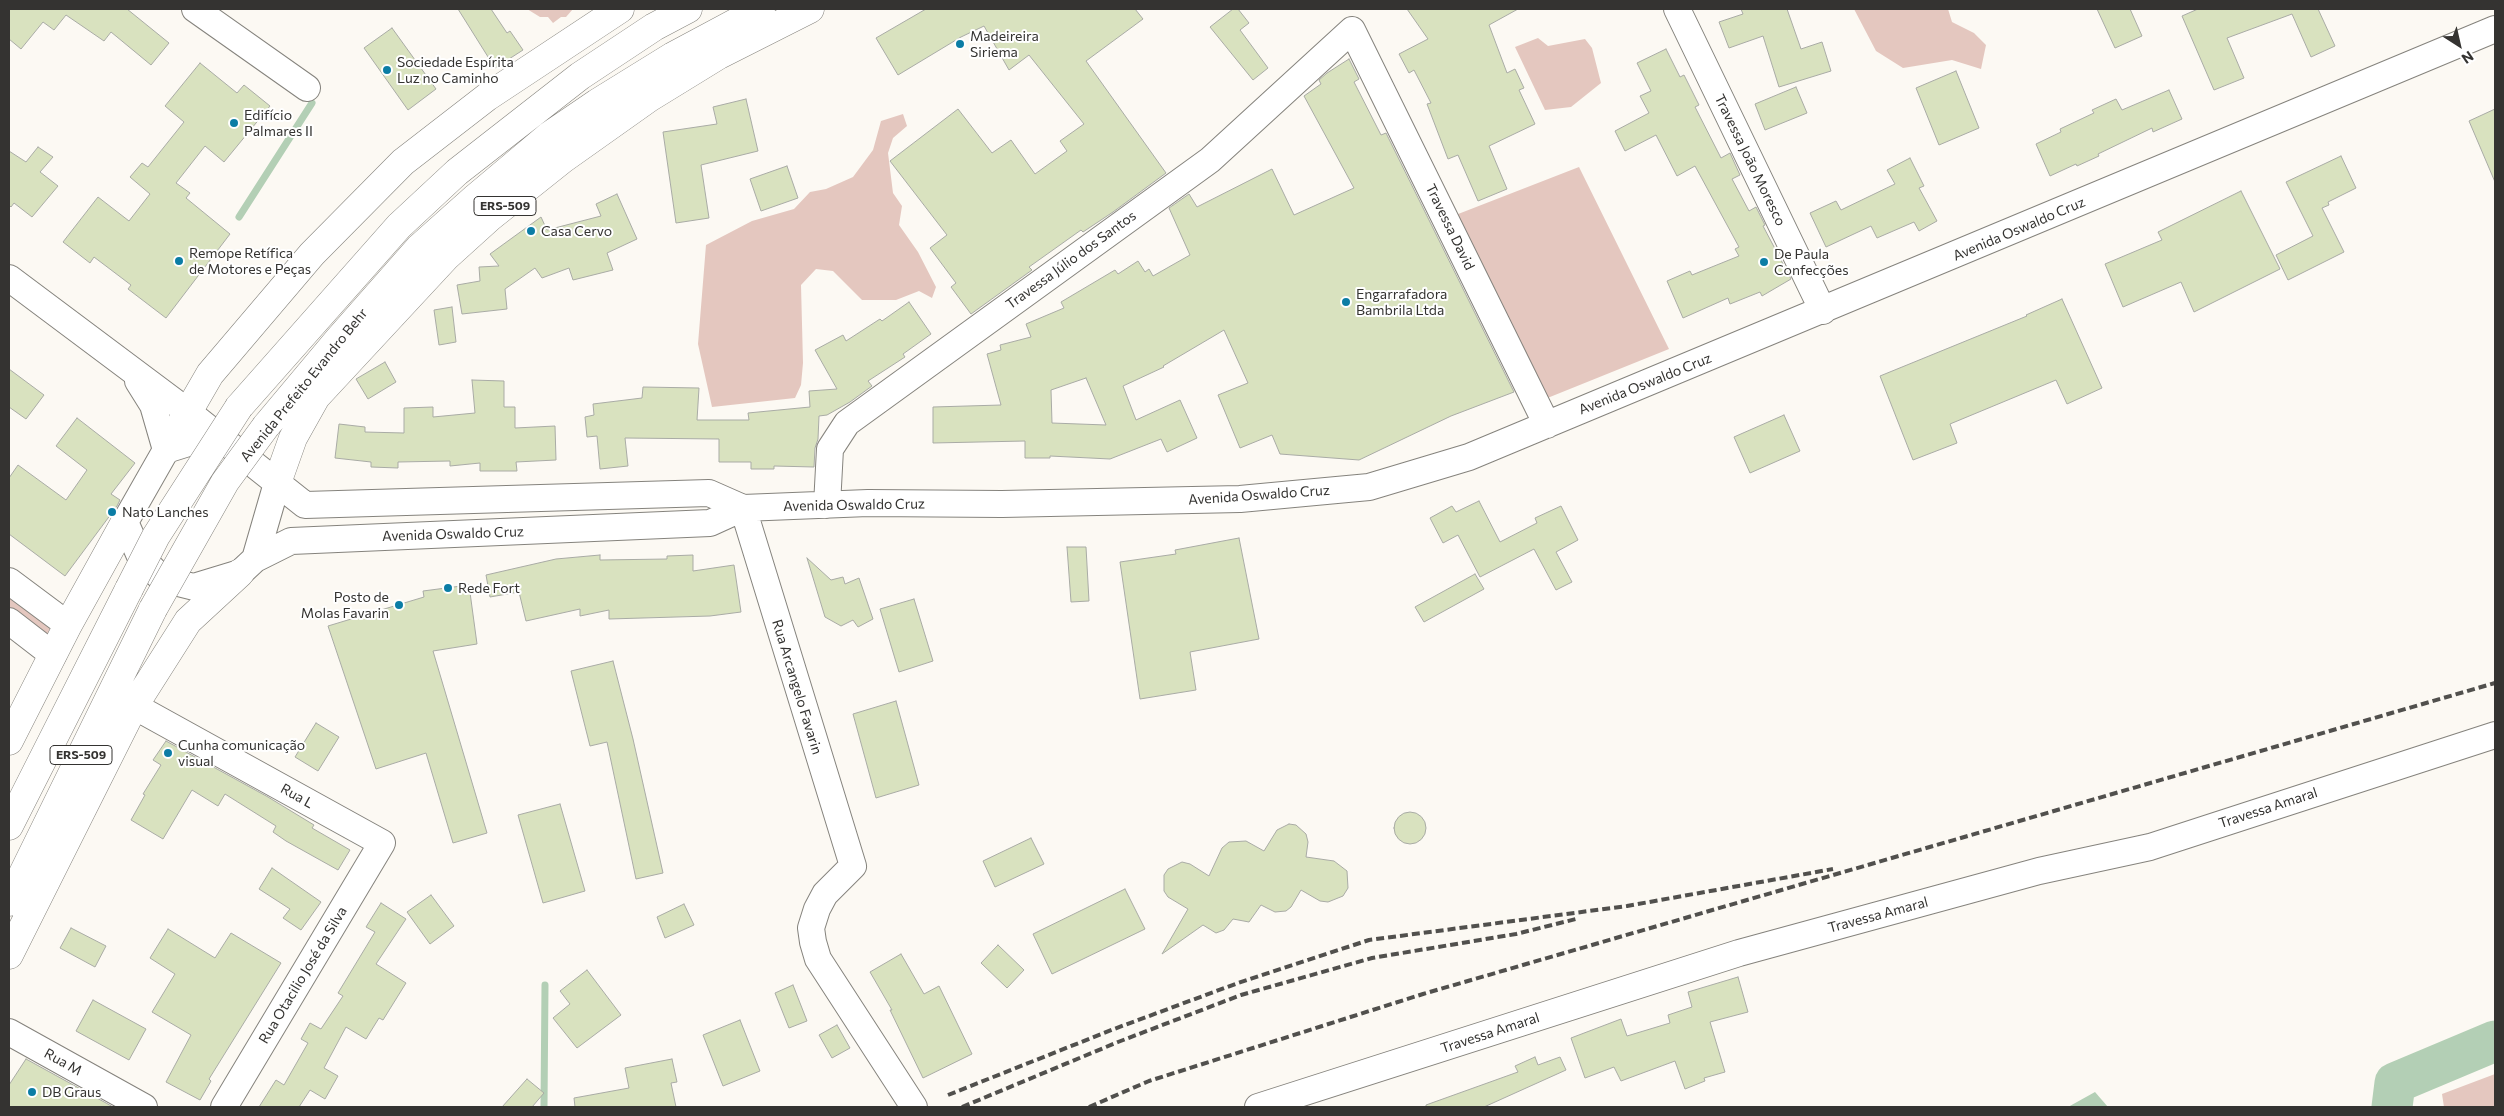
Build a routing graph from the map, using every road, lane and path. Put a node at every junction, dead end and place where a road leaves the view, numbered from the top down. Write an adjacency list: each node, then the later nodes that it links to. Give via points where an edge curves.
1 (195, 9): 9 (street)
2 (620, 9): 13 (highway, via 487,97 403,162 312,254 210,374)
3 (688, 9): 31 (highway, ERS-509, bridge, via 654,27 580,76 457,172 399,226 239,407 156,536)
4 (761, 9): 33 (highway, Avenida Prefeito Evandro Behr / ERS-509, bridge, via 673,56 550,135 420,248 338,340 266,426 225,482 153,609)
5 (810, 9): 17 (highway, ERS-509, via 719,55 649,98 489,218 447,256 316,397 293,438)
6 (1677, 9): 11 (street, Travessa João Moresco)
7 (2495, 29): 11 (street, Avenida Oswaldo Cruz)
8 (1352, 30): 14 (street, Travessa David); 19 (street, Travessa Júlio dos Santos, via 1210,160 847,423 830,449)
9 (307, 88)
10 (12, 288): 12 (street)
11 (1823, 311): 14 (street, Avenida Oswaldo Cruz)
12 (131, 369): 13 (street); 16 (street, via 154,405)
13 (188, 412): 15 (street); 16 (highway)
14 (1547, 425): 19 (street, Avenida Oswaldo Cruz, via 1469,457 1370,487 1240,499)
15 (227, 443): 16 (street, via 201,439); 17 (street)
16 (166, 450): 21 (street)
17 (278, 483): 18 (street, Avenida Oswaldo Cruz, via 305,505); 23 (street, ERS-509)
18 (548, 498): 20 (street, Avenida Oswaldo Cruz, via 709,493); 22 (street)
19 (827, 505): 20 (street, Avenida Oswaldo Cruz)
20 (743, 508): 22 (street, Avenida Oswaldo Cruz, via 710,524); 38 (street, Rua Arcangelo Favarin, via 853,866 825,894 817,909 811,928 813,942 818,959)
21 (125, 522): 23 (street, via 140,556 162,578 194,587); 26 (highway)
22 (552, 530): 23 (street, Avenida Oswaldo Cruz, via 291,541)
23 (248, 566): 28 (highway, ERS-509, via 188,621)
24 (9, 581): 26 (street)
25 (9, 621): 27 (street)
26 (68, 624): 27 (highway)
27 (53, 654): 30 (highway)
28 (134, 706): 32 (street, Rua L); 34 (highway, ERS-509)
29 (2495, 735): 39 (street, Travessa Amaral, via 2150,847 2039,871 1738,953)
30 (9, 741)
31 (9, 826)
32 (382, 843): 37 (street, Rua Otacilio José da Silva)
33 (9, 902)
34 (9, 955)
35 (9, 1032): 36 (street, Rua M)
36 (144, 1107)
37 (224, 1107)
38 (914, 1107)
39 (1261, 1107)

